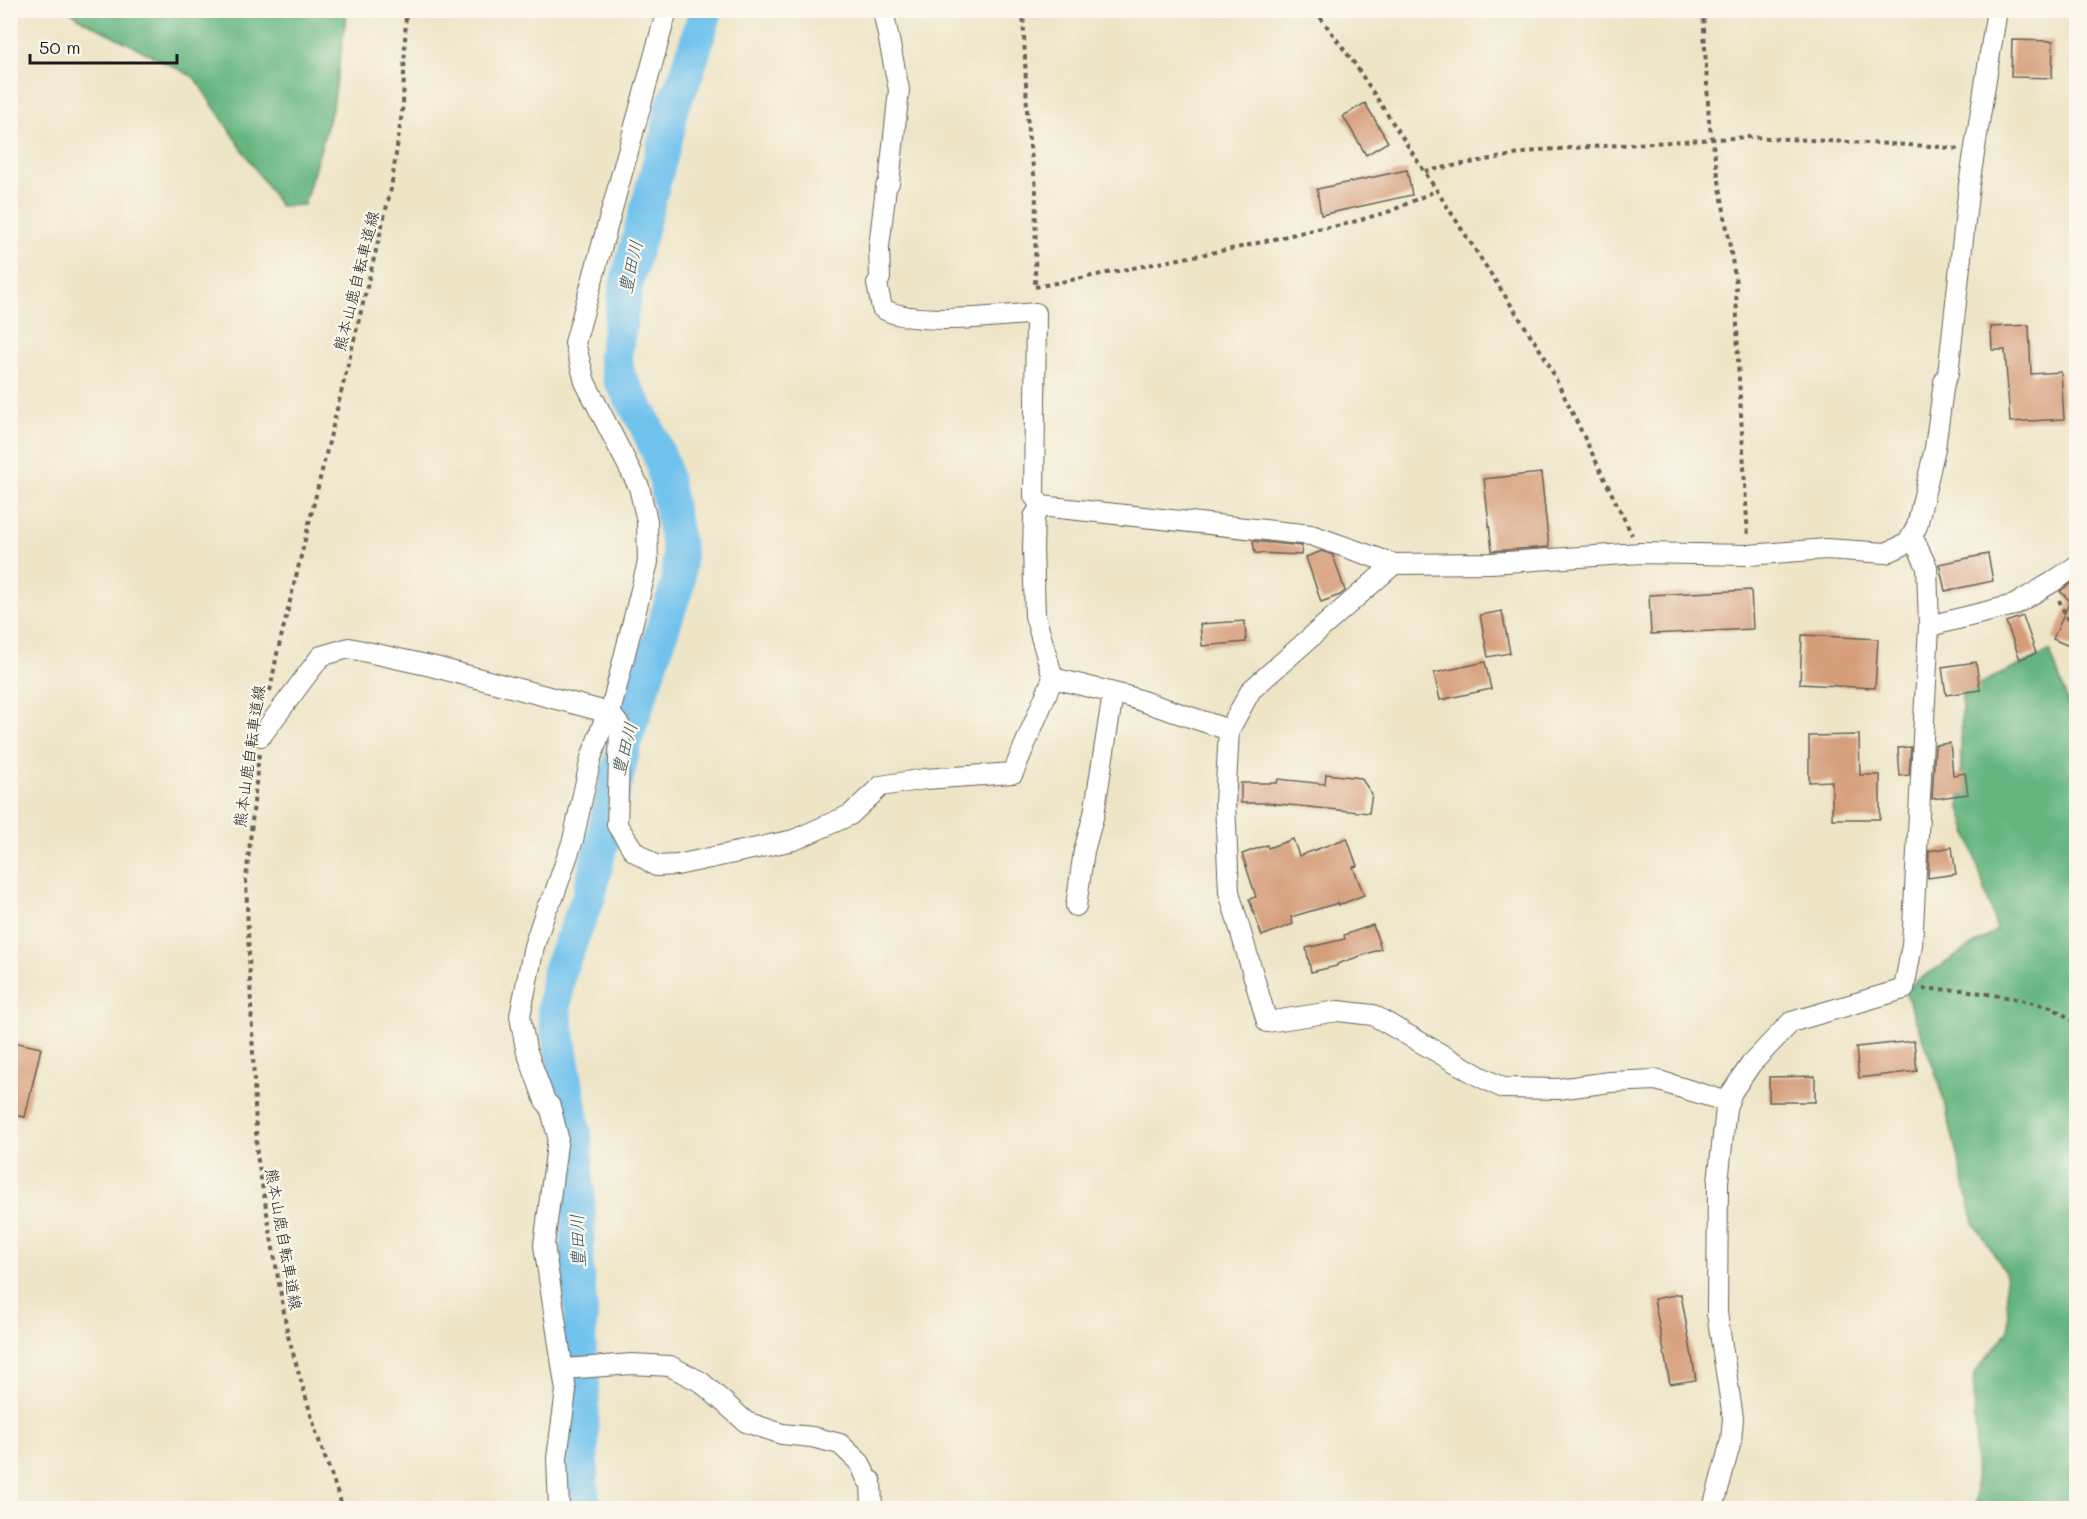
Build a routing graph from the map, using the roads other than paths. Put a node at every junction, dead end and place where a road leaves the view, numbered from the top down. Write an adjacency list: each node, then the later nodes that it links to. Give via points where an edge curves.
1 (667, 10): 11 (street, via 575,343 585,382 639,488 647,521 648,562)
2 (884, 10): 4 (street, via 899,90 879,247 877,284 882,308 915,318 1036,313 1034,496)
3 (1997, 10): 5 (street, via 1974,151 1948,374 1935,448)
4 (1041, 506): 6 (street, via 1311,535); 9 (street, via 1034,517 1035,616)
5 (1912, 536): 6 (street, via 1908,543 1886,553 1826,549 1749,555 1641,553 1491,563); 8 (street, via 1927,567)
6 (1394, 564): 12 (street, via 1251,690)
7 (2076, 566): 8 (street, via 2014,605)
8 (1929, 626): 15 (street, via 1912,945 1904,989 1791,1022 1750,1064)
9 (1053, 678): 10 (street); 11 (street, via 1013,773 881,786 850,815 794,840 677,865 656,866 641,856 617,825 620,726)
10 (1113, 693): 12 (street); 14 (street)
11 (610, 713): 13 (street, via 349,648 321,656); 16 (street, via 591,758 573,840 534,946 519,1016 526,1049 550,1106 558,1137 544,1245)
12 (1229, 730): 15 (street, via 1229,892 1268,1022 1338,1011 1373,1015 1503,1088 1558,1089 1656,1080)
13 (261, 736)
14 (1076, 906)
15 (1728, 1102): 19 (street, via 1718,1182 1717,1313 1733,1418)
16 (564, 1369): 17 (street, via 566,1391 557,1458); 18 (street, via 632,1364 670,1366 701,1382 746,1422 782,1434 840,1444 860,1463 871,1481)
17 (559, 1509)
18 (872, 1509)
19 (1713, 1509)

